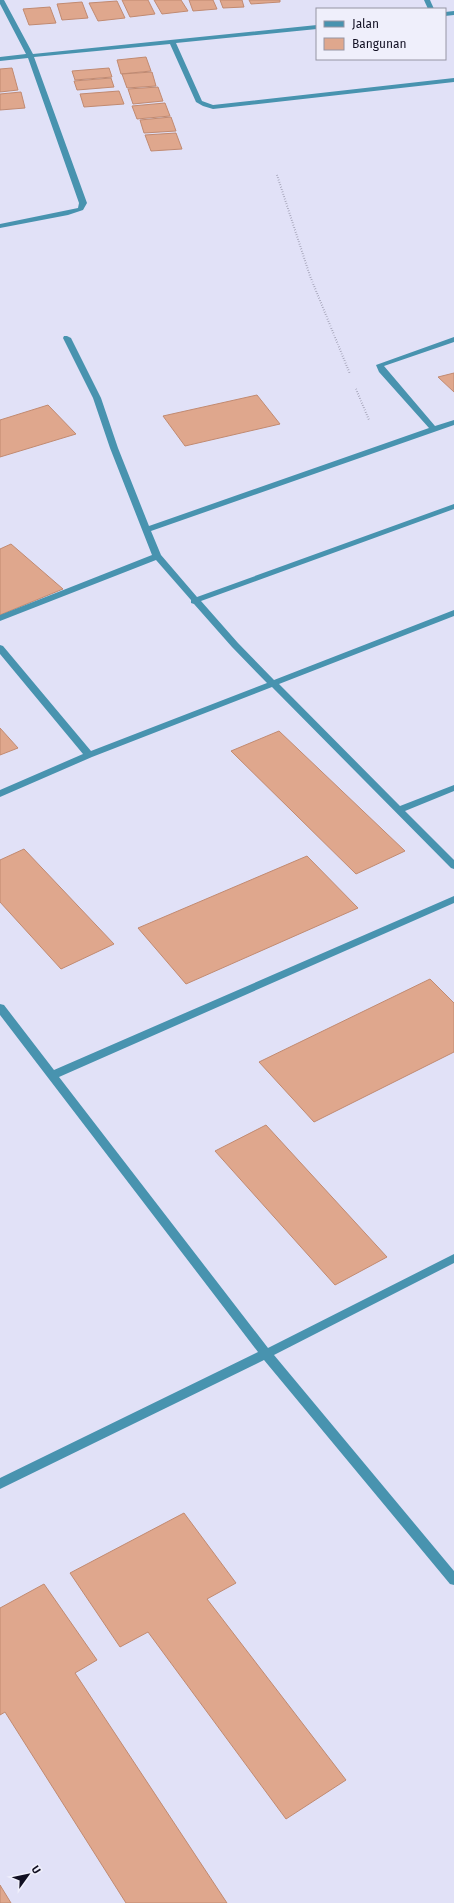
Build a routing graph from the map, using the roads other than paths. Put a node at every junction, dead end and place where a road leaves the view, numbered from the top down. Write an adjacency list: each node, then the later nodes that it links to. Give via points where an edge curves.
1 (0, 0): 4 (street)
2 (316, 27): 3 (street)
3 (172, 42): 4 (street); 6 (street, via 199,102 213,107)
4 (30, 56): 5 (street); 7 (street, via 83,203 80,209 68,213)
5 (0, 59)
6 (454, 80)
7 (0, 226)
8 (67, 338): 13 (street, via 97,398)
9 (454, 340): 11 (street, via 380,364 382,370)
10 (454, 422): 11 (street)
11 (434, 429): 13 (street)
12 (454, 506): 15 (street)
13 (146, 530): 14 (street)
14 (156, 556): 15 (street); 17 (street)
15 (194, 601): 19 (street)
16 (454, 613): 19 (street)
17 (0, 618)
18 (0, 648): 20 (street)
19 (273, 685): 20 (street); 23 (street)
20 (89, 755): 22 (street)
21 (454, 788): 23 (street)
22 (0, 794)
23 (400, 810): 24 (street)
24 (454, 866)
25 (454, 899): 27 (street)
26 (0, 1008): 27 (street)
27 (53, 1075): 29 (street)
28 (454, 1258): 29 (street)
29 (266, 1354): 30 (street); 31 (street)
30 (0, 1484)
31 (454, 1580)

